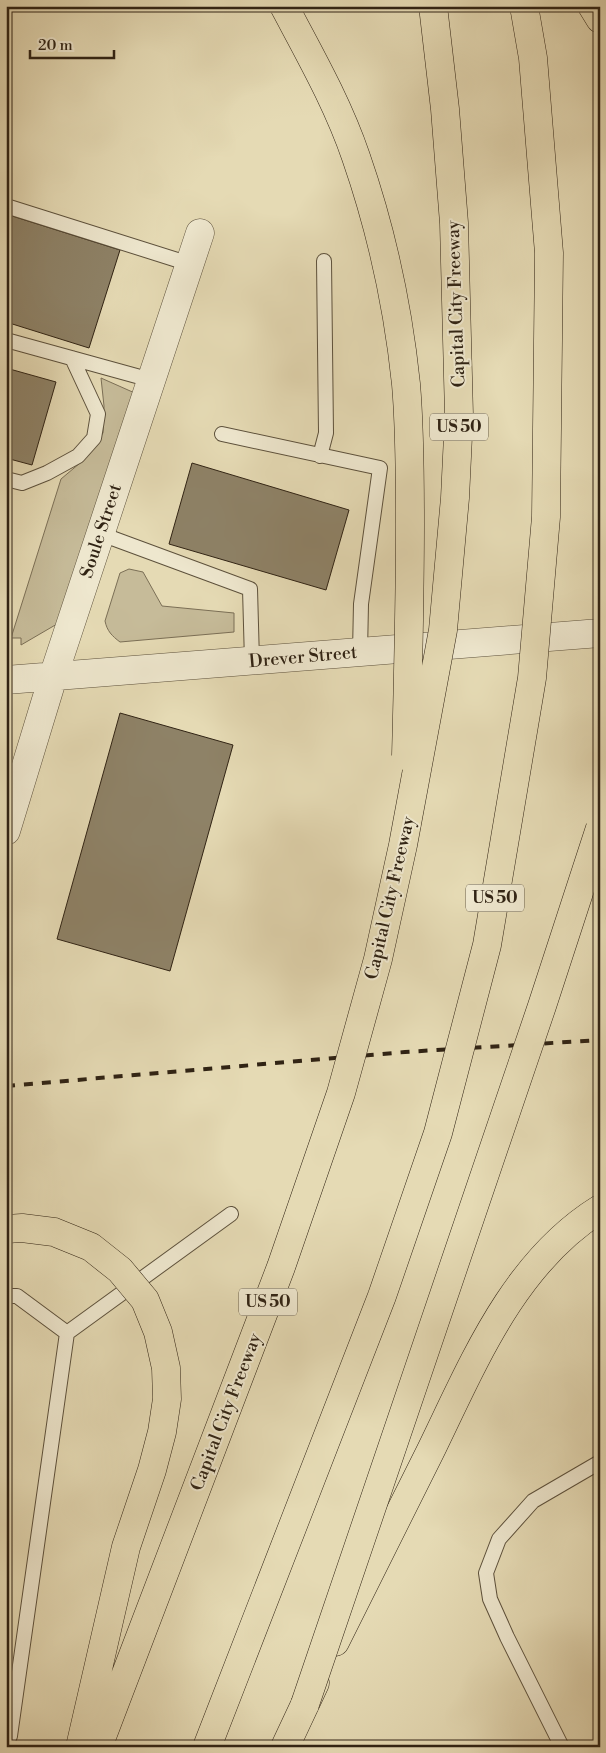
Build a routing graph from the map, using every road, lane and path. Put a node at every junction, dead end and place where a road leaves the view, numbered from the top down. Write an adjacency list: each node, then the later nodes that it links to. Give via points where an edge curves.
1 (284, 6): 24 (highway, bridge, via 324,80 356,156 394,300 410,454 410,606)
2 (433, 6): 24 (highway, Capital City Freeway / US 50, bridge, via 454,223 459,415 443,630)
3 (524, 6): 35 (highway, US 50, bridge, via 532,58 549,253 546,517 532,678 486,945 438,1133 382,1296)
4 (592, 6): 5 (highway)
5 (600, 19)
6 (6, 206): 9 (lane)
7 (200, 232): 9 (street, Soule Street)
8 (324, 261): 14 (lane, via 326,433)
9 (190, 264): 12 (street, Soule Street)
10 (6, 340): 11 (lane)
11 (72, 358): 12 (lane); 15 (lane, via 98,414 94,438 78,456 47,473 22,483)
12 (151, 380): 16 (street, Soule Street)
13 (222, 434): 14 (lane)
14 (320, 456): 18 (lane, via 380,468 361,604)
15 (6, 479)
16 (101, 534): 19 (lane, via 250,588); 20 (street, Soule Street)
17 (600, 633): 18 (street, Drever Street)
18 (360, 652): 19 (street, Drever Street)
19 (252, 661): 20 (street, Drever Street)
20 (53, 677): 21 (street, Drever Street); 23 (street, Soule Street)
21 (6, 680)
22 (600, 828): 31 (highway, bridge)
23 (6, 831)
24 (403, 845): 34 (highway, Capital City Freeway / US 50, bridge, via 378,959 338,1102 281,1267)
25 (600, 1209): 31 (highway, bridge, via 555,1243 527,1274 484,1342)
26 (231, 1214): 29 (lane)
27 (6, 1229): 33 (highway, bridge, via 54,1232 91,1247 120,1270 145,1300 158,1332 166,1368 167,1399 162,1432 126,1547)
28 (6, 1296): 29 (lane, via 17,1296)
29 (67, 1333): 32 (lane, via 10,1736)
30 (600, 1462): 37 (lane, via 533,1501 498,1539 486,1573 490,1600 503,1630)
31 (305, 1704): 36 (highway)
32 (6, 1745)
33 (80, 1747)
34 (98, 1747)
35 (208, 1747)
36 (285, 1747)
37 (562, 1747)

